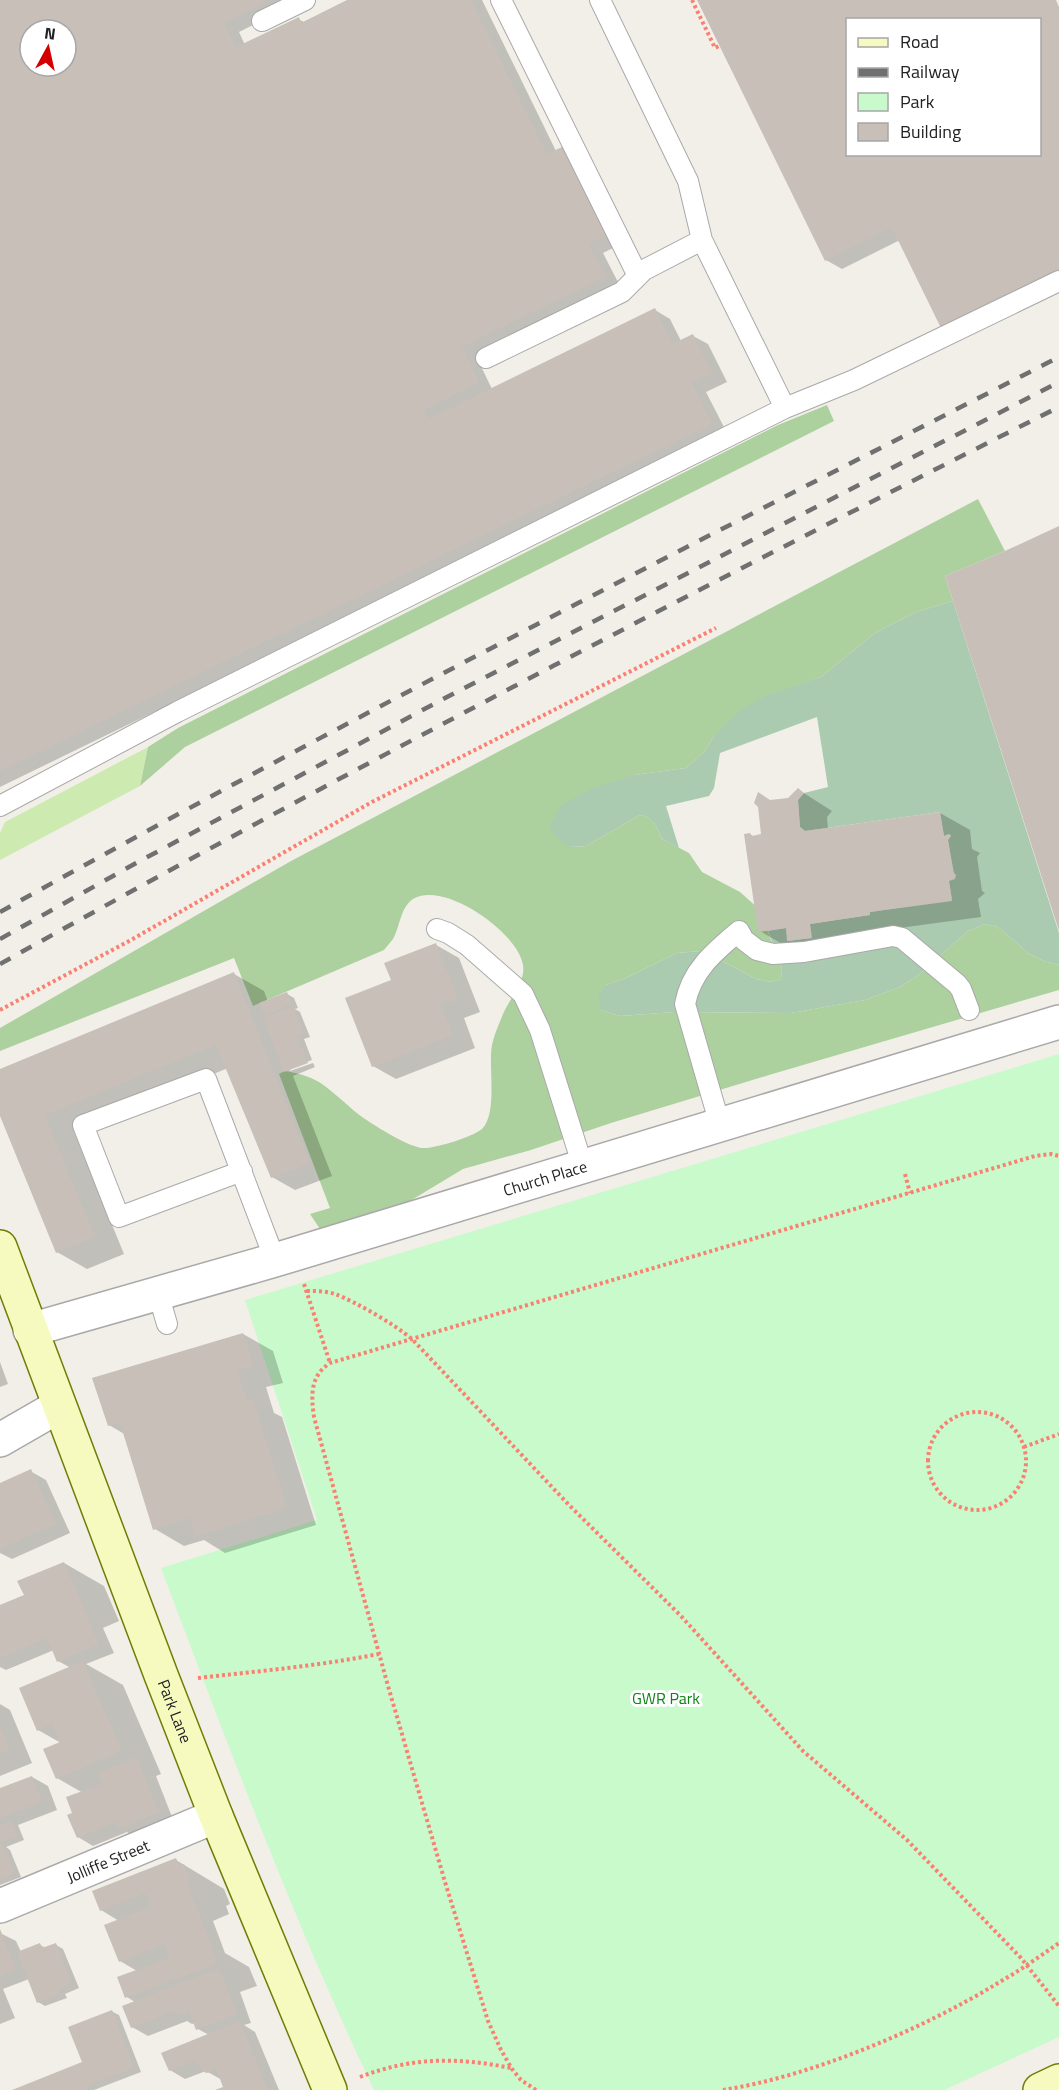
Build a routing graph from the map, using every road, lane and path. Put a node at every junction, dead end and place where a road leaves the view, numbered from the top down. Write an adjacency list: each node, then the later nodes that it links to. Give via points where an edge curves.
1 (305, 0): 5 (lane)
2 (501, 0): 8 (lane)
3 (600, 0): 7 (lane, via 688,181)
4 (692, 0): 6 (path, via 715,48)
5 (262, 21)
6 (719, 46)
7 (702, 240): 8 (lane); 11 (lane)
8 (638, 276): 10 (lane, via 622,292)
9 (1059, 281): 11 (lane, via 854,380)
10 (486, 358)
11 (785, 408): 13 (lane, via 177,712)
12 (716, 628): 15 (path, via 372,802)
13 (0, 806)
14 (436, 929): 20 (lane, via 467,945 523,994 540,1030)
15 (0, 1010)
16 (969, 1010): 18 (lane, via 957,984 902,938 886,936 773,954 757,950 739,932 704,962 690,985 685,1004)
17 (1059, 1022): 18 (street, Church Place)
18 (720, 1125): 20 (street, Church Place)
19 (1059, 1156): 23 (path, via 1035,1156)
20 (583, 1167): 25 (street, Church Place)
21 (242, 1171): 21 (lane, via 118,1217 83,1125 206,1079); 25 (lane)
22 (905, 1174): 23 (path)
23 (910, 1192): 28 (path)
24 (0, 1247): 27 (main road, Park Lane)
25 (285, 1257): 26 (path); 27 (street, Church Place, via 162,1308)
26 (307, 1291): 28 (path, via 334,1294); 29 (path)
27 (30, 1330): 30 (main road, Park Lane)
28 (412, 1339): 29 (path); 39 (path, via 681,1617 803,1750 907,1840)
29 (330, 1363): 34 (path, via 321,1369 314,1383 314,1417)
30 (58, 1406): 32 (street); 35 (main road, Park Lane)
31 (1059, 1434): 33 (path)
32 (0, 1440)
33 (1024, 1447): 33 (path, via 1024,1476 1017,1489 1008,1499 988,1508 967,1509 953,1504 933,1484 930,1446 943,1424 954,1417 990,1413 1002,1418 1012,1426)
34 (379, 1654): 35 (path, via 281,1671 196,1678); 41 (path, via 467,1956 488,2021)
35 (166, 1688): 36 (main road, Park Lane)
36 (216, 1816): 37 (street, Jolliffe Street); 43 (main road, Park Lane)
37 (0, 1906)
38 (1059, 1943): 39 (path)
39 (1026, 1965): 40 (path); 45 (path, via 971,1999 884,2041 790,2075)
40 (1059, 2006)
41 (512, 2068): 43 (path, via 477,2061 406,2064); 44 (path)
42 (1059, 2081): 46 (main road)
43 (330, 2090)
44 (536, 2090)
45 (723, 2090)
46 (1040, 2090)

